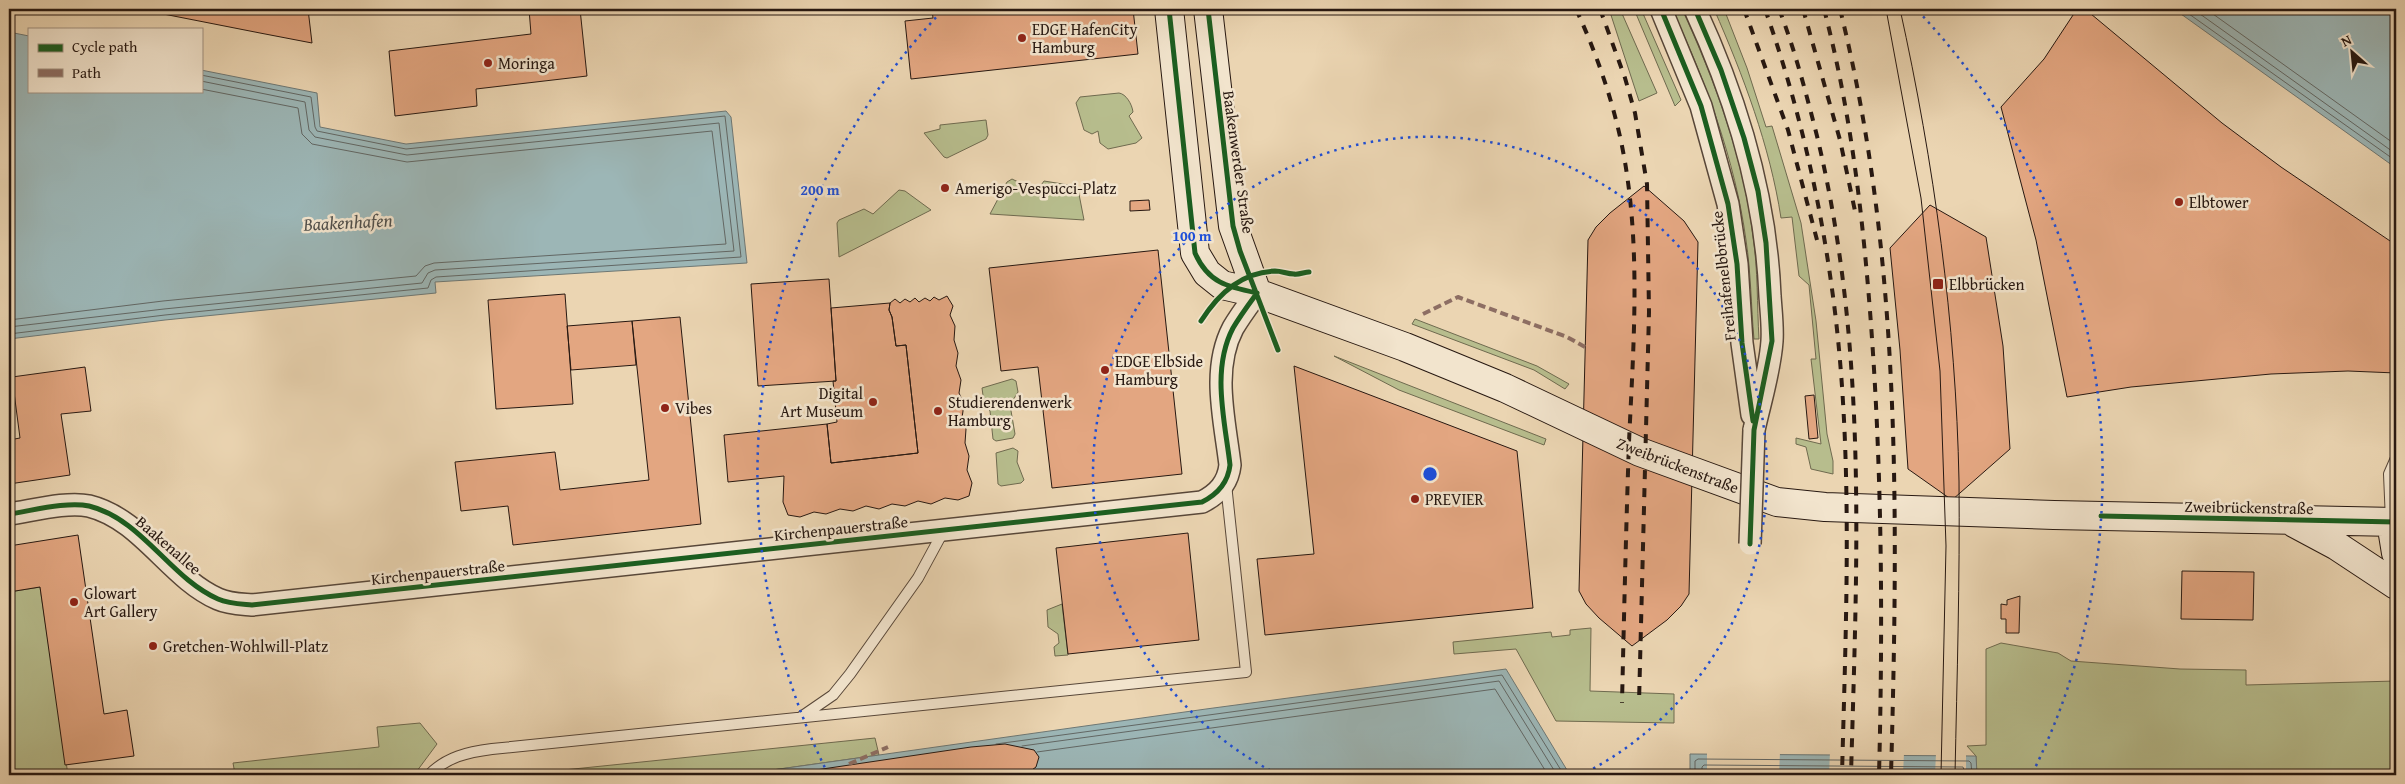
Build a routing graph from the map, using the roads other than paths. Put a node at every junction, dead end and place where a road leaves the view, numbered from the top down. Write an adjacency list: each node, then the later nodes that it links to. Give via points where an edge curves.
1 (1169, 9): 5 (main road, via 1196,254 1208,273 1222,285)
2 (1208, 9): 5 (main road, Baakenwerder Straße, via 1233,226)
3 (1662, 9): 6 (street, Freihafenelbbrücke, via 1701,106 1728,204)
4 (1695, 9): 6 (street, Freihafenelbbrücke, via 1739,122 1763,220 1772,342)
5 (1257, 292): 8 (street, via 1233,328 1221,368 1230,465); 10 (main road, Zweibrückenstraße, via 1405,346 1505,388 1640,452 1777,502 2054,515)
6 (1754, 430): 13 (street, Freihafenelbbrücke, bridge)
7 (2396, 458): 11 (lane, via 2389,474)
8 (1226, 482): 12 (street, Kirchenpauerstraße, via 1202,502); 17 (lane, via 1246,672)
9 (9, 514): 16 (street, Baakenallee, via 81,505 106,512 125,524 203,592 220,600)
10 (2290, 521): 11 (main road, Zweibrückenstraße); 15 (main road, via 2337,546)
11 (2394, 522): 14 (main road)
12 (944, 530): 16 (street, Kirchenpauerstraße); 17 (lane, via 918,578 850,674 832,695)
13 (1750, 544)
14 (2396, 552)
15 (2396, 585)
16 (252, 605)
17 (798, 718): 18 (lane, via 475,751 444,762)
18 (429, 775)

